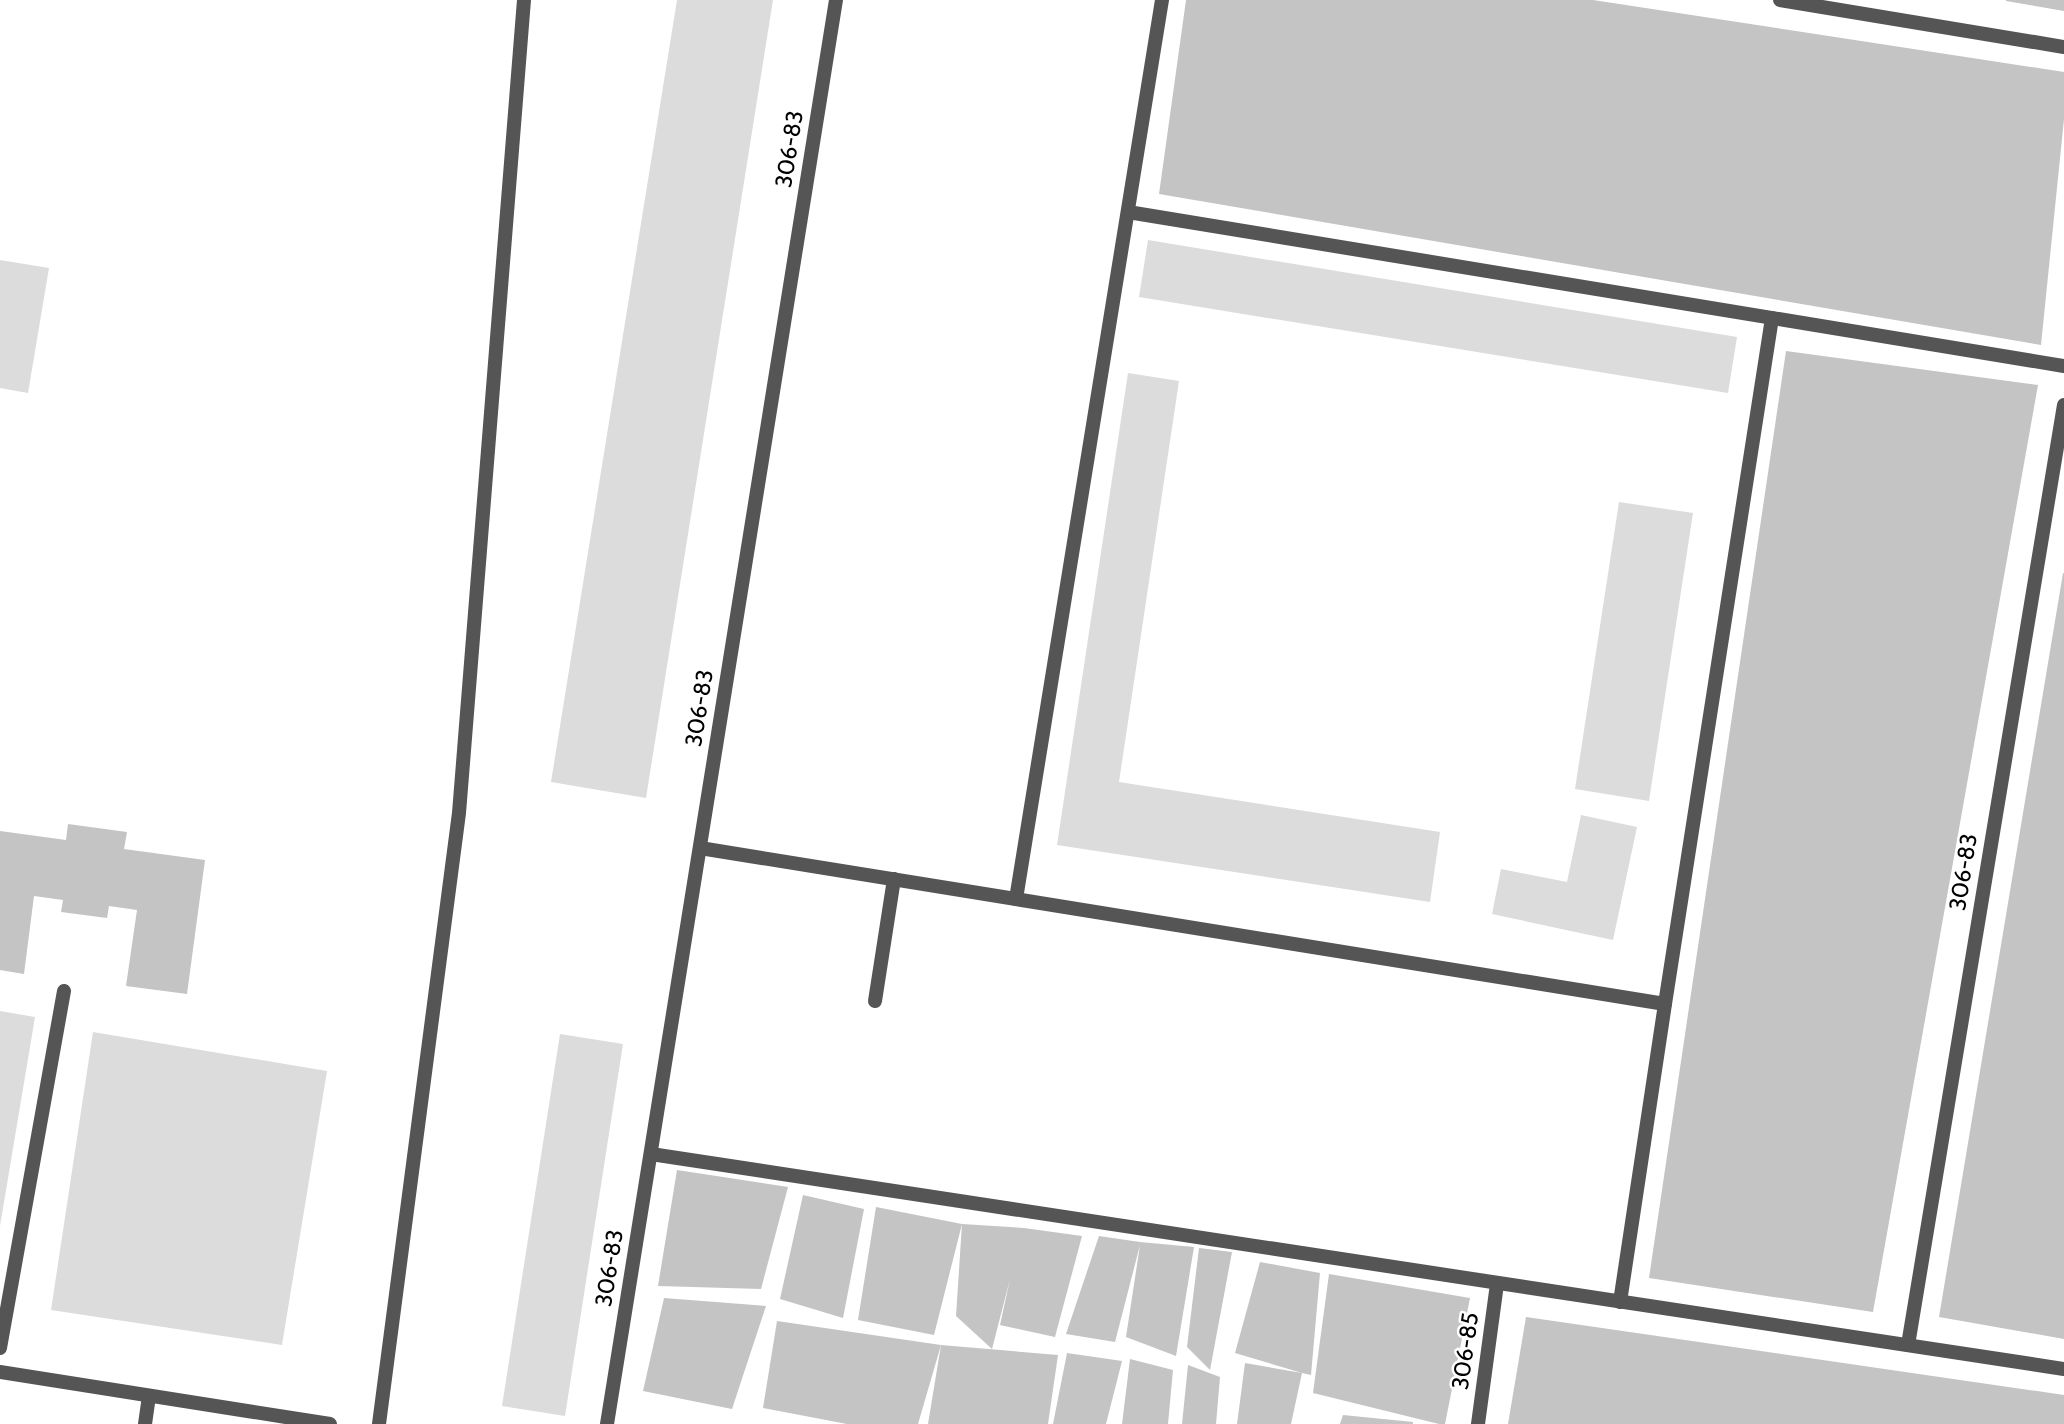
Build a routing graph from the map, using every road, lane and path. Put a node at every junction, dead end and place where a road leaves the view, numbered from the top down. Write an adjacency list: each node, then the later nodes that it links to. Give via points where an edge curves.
1 (524, 0): 26 (street, via 459,813)
2 (836, 0): 10 (street, 306-83)
3 (1162, 0): 6 (street)
4 (1780, 0): 5 (street)
5 (2064, 47)
6 (1128, 212): 7 (street); 12 (street)
7 (1772, 318): 8 (street); 15 (street)
8 (2064, 366)
9 (2064, 405): 19 (street, 306-83)
10 (700, 848): 11 (street); 16 (street, 306-83)
11 (894, 879): 12 (street); 14 (street)
12 (1016, 899): 15 (street)
13 (64, 991): 20 (street)
14 (875, 1002)
15 (1665, 1003): 18 (street)
16 (651, 1154): 17 (street); 27 (street, 306-83)
17 (1497, 1284): 18 (street); 28 (street, 306-85)
18 (1620, 1302): 19 (street)
19 (1908, 1346): 21 (street)
20 (0, 1348)
21 (2064, 1369)
22 (0, 1372): 23 (street)
23 (149, 1396): 24 (street); 25 (street)
24 (145, 1424)
25 (330, 1424)
26 (379, 1424)
27 (607, 1424)
28 (1478, 1424)

